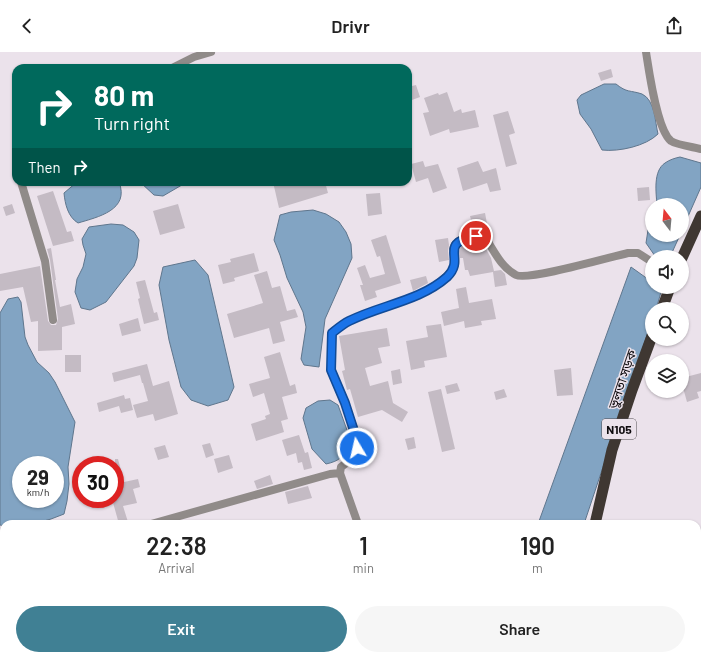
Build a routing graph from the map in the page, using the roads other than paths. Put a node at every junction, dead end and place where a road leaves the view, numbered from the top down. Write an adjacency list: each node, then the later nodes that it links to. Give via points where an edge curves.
1 (211, 52): 3 (street)
2 (646, 52): 4 (street, via 663,130 671,141)
3 (180, 64)
4 (701, 149)
5 (22, 186): 9 (street, via 45,260)
6 (701, 216): 7 (highway)
7 (686, 250)
8 (645, 258): 11 (street, via 628,253 522,277 502,265 485,237 476,236 456,244 453,249 455,263 448,276 416,295 348,321 332,333 331,370 345,403 357,448 349,461 341,467)
9 (53, 320)
10 (648, 346): 14 (highway, ভুলতা সড়ক / N105, via 612,450)
11 (340, 473): 12 (street); 13 (street)
12 (166, 520)
13 (357, 520)
14 (596, 520)

